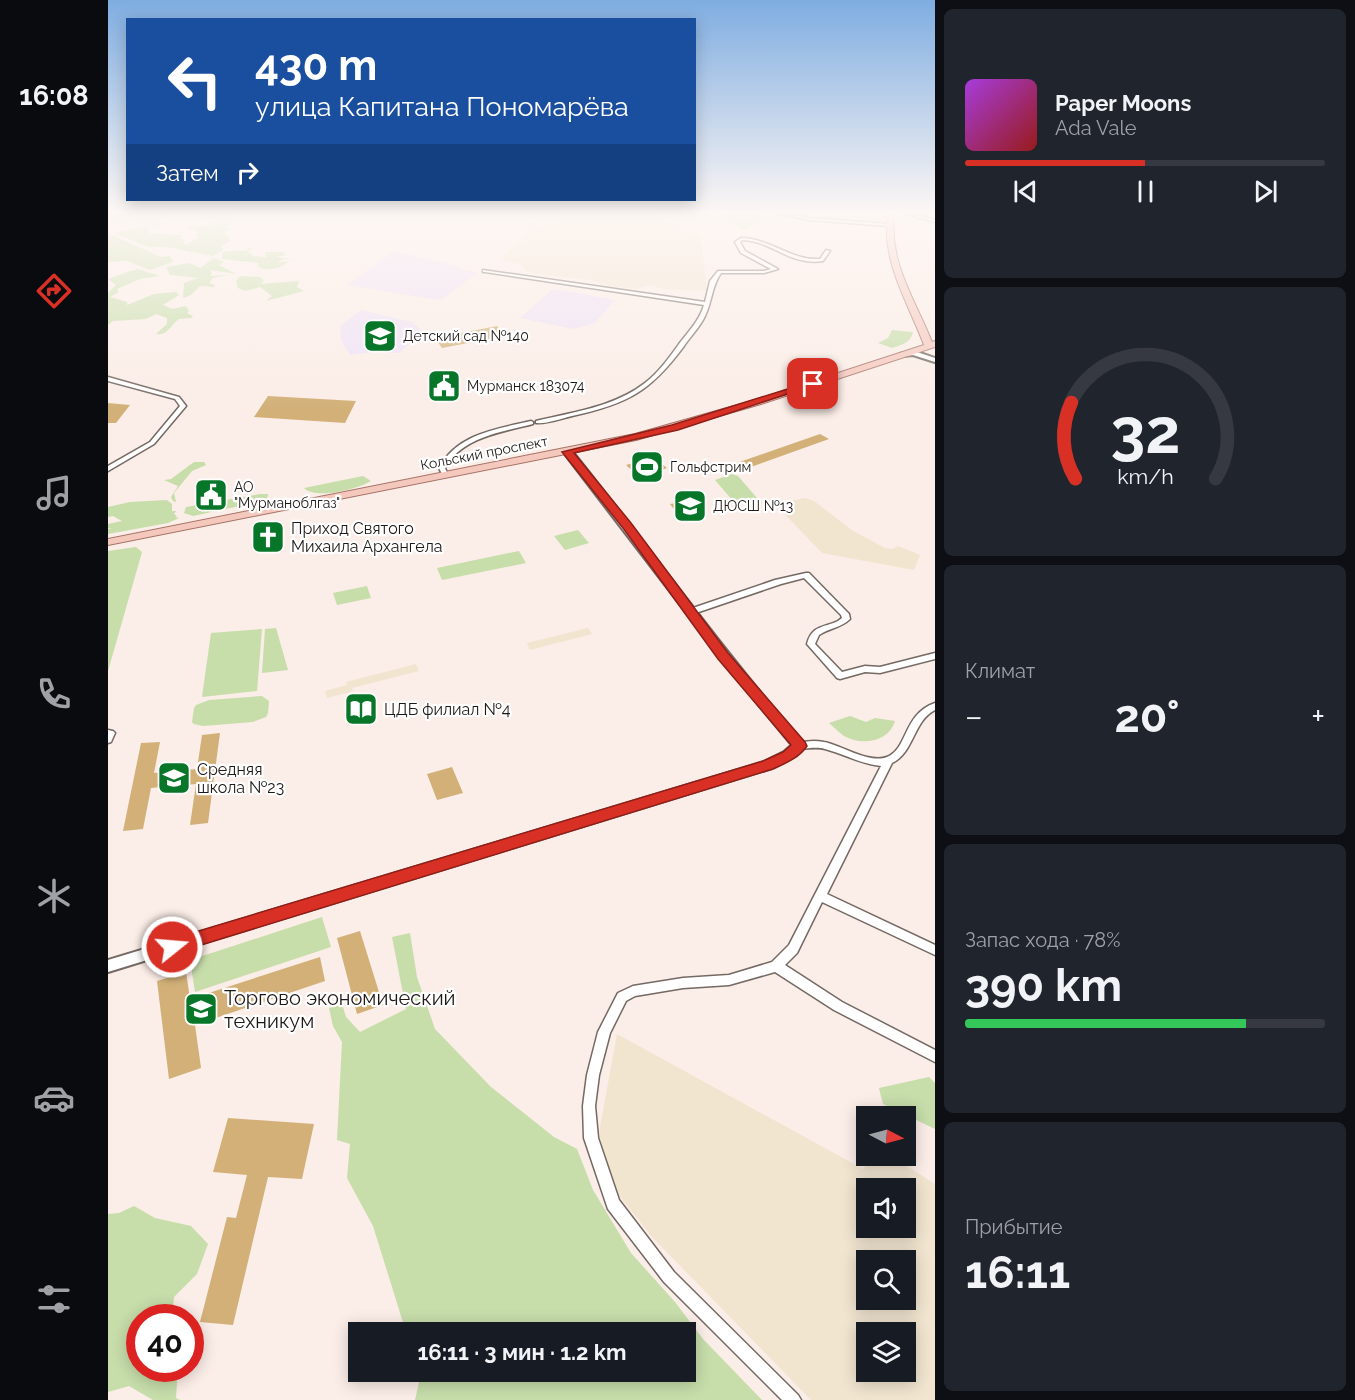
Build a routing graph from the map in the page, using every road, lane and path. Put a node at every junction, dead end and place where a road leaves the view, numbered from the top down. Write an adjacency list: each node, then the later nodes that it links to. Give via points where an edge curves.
1 (539, 278): 4 (street)
2 (715, 278): 4 (street)
3 (900, 278): 5 (main road)
4 (707, 304): 12 (street, via 663,369 646,385 588,411 470,441 444,461)
5 (924, 333): 6 (main road); 7 (main road, via 918,345)
6 (933, 347): 7 (main road, Кольский проспект); 8 (street)
7 (900, 354): 8 (street, via 914,352); 10 (main road, Кольский проспект, via 716,416)
8 (934, 361)
9 (108, 380): 11 (street, via 177,398 183,406 152,443)
10 (567, 452): 12 (main road, Кольский проспект); 14 (street)
11 (108, 469)
12 (445, 475): 13 (main road, Кольский проспект)
13 (108, 542)
14 (690, 612): 15 (street, via 806,575 845,614 842,623 816,631 811,644 840,676); 17 (street)
15 (935, 656)
16 (935, 706): 18 (street, via 922,714 898,754)
17 (800, 746): 18 (street, via 813,742); 21 (street, via 768,765)
18 (884, 763): 19 (street)
19 (821, 896): 20 (street); 22 (street, via 793,949)
20 (935, 950)
21 (108, 966)
22 (776, 966): 23 (street, via 838,1006); 24 (street, via 729,980 643,989 622,997 604,1032 589,1106 591,1138 613,1204 669,1276)
23 (935, 1056)
24 (793, 1400)

